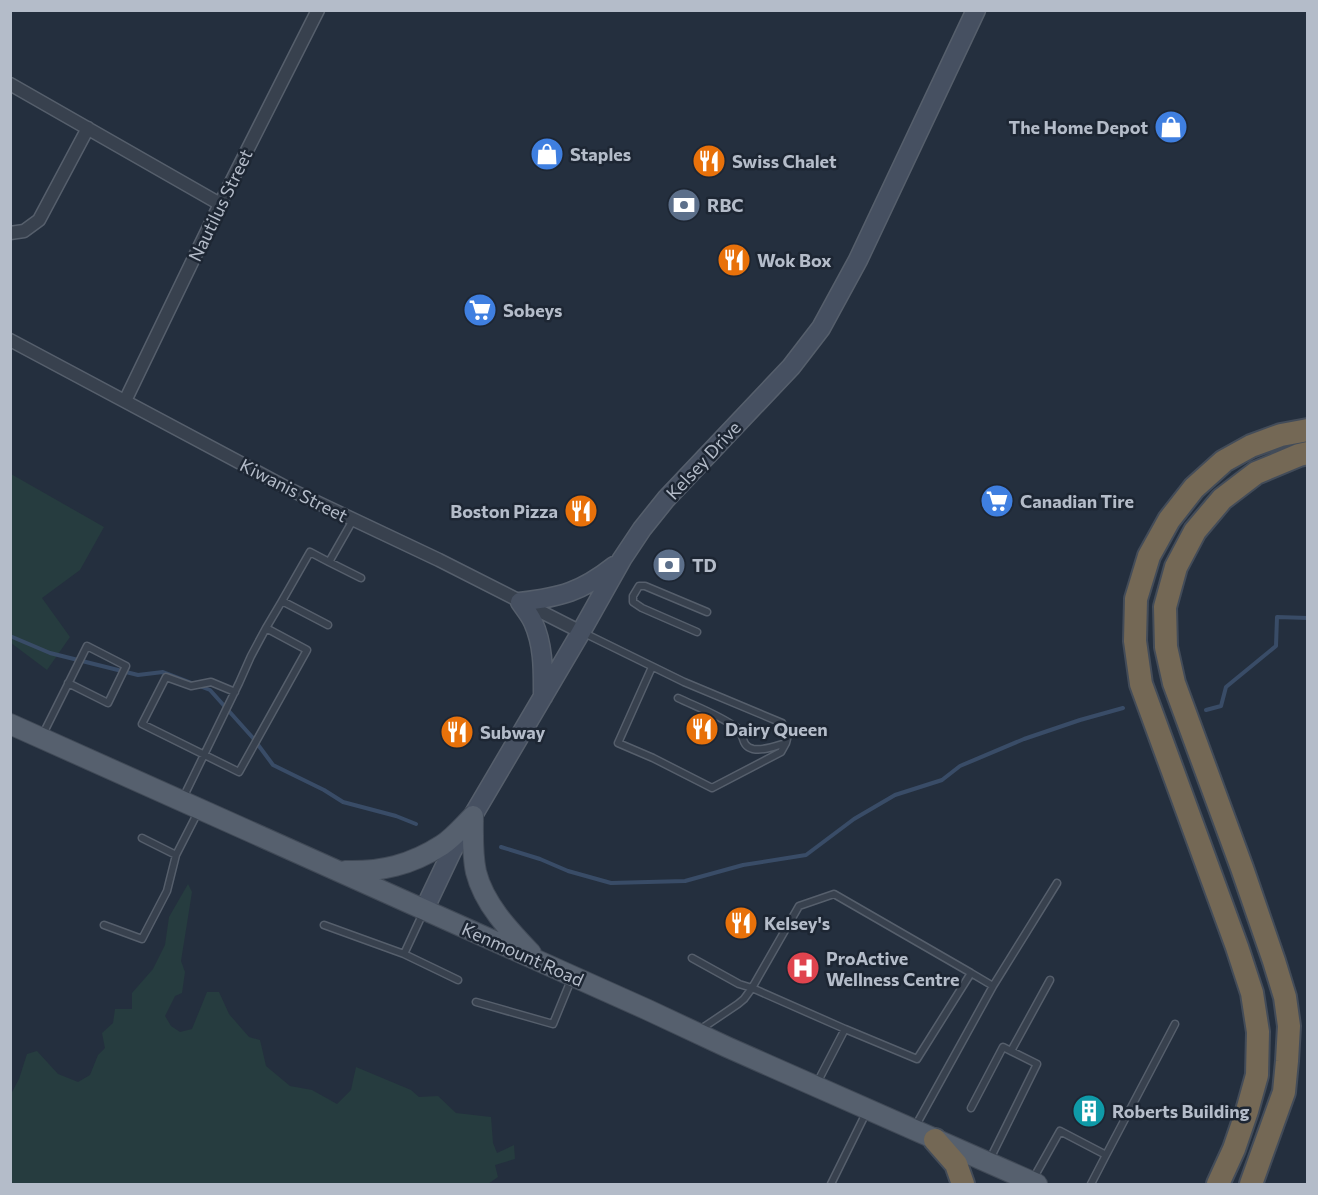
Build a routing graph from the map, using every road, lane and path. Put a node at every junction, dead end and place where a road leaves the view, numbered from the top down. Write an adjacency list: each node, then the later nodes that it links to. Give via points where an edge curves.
1 (318, 10): 5 (street, Nautilus Street)
2 (976, 10): 12 (main road, Kelsey Drive, via 822,328 791,367 652,514)
3 (10, 84): 4 (street)
4 (88, 128): 5 (street); 6 (street, via 39,220 24,231)
5 (220, 204): 8 (street, Nautilus Street)
6 (10, 233)
7 (10, 340): 8 (street, Kiwanis Street)
8 (125, 401): 11 (street, Kiwanis Street)
9 (1308, 430): 65 (highway, via 1251,446 1224,461 1194,488 1169,520 1149,556 1136,598 1135,641 1141,684 1238,947 1252,993 1258,1032 1257,1074 1234,1149)
10 (1308, 453): 66 (highway, via 1256,473 1222,500 1195,531 1176,567 1165,607 1166,647 1174,683 1285,998 1289,1026 1284,1092)
11 (353, 520): 13 (lane); 16 (street, Kiwanis Street)
12 (622, 559): 16 (main road, via 573,592); 20 (main road, Kelsey Drive)
13 (330, 562): 14 (lane); 15 (lane, via 310,552)
14 (361, 578)
15 (282, 601): 18 (lane); 19 (lane)
16 (520, 602): 20 (street, Kiwanis Street); 25 (main road, via 533,621 540,643)
17 (706, 612): 21 (lane, via 643,585 633,596 633,602 642,608)
18 (328, 626)
19 (266, 628): 24 (lane); 30 (lane, via 306,650 239,772)
20 (581, 632): 22 (lane); 25 (main road, Kelsey Drive)
21 (697, 632)
22 (652, 667): 29 (lane, via 782,723 788,735); 29 (lane, via 618,743 712,788 781,752)
23 (68, 683): 23 (lane, via 87,646 126,666 108,702); 28 (lane)
24 (235, 692): 30 (lane); 30 (lane, via 212,682 190,686 166,676 141,724)
25 (543, 698): 32 (main road, Kelsey Drive)
26 (678, 698): 29 (lane, via 737,729 745,745 752,749)
27 (10, 724): 28 (main road, Kenmount Road)
28 (41, 738): 31 (main road, Kenmount Road)
29 (786, 743)
30 (204, 756): 31 (lane)
31 (191, 805): 34 (lane); 35 (main road, Kenmount Road)
32 (472, 816): 35 (main road, via 443,844 404,863 367,871); 37 (main road, Kelsey Drive); 42 (main road, via 476,873 483,892 512,933)
33 (142, 838): 34 (lane)
34 (176, 855): 38 (lane, via 166,891 142,939)
35 (336, 870): 37 (main road, Kenmount Road)
36 (1057, 883): 47 (lane)
37 (424, 910): 40 (lane); 42 (main road, Kenmount Road)
38 (104, 925)
39 (324, 925): 40 (lane)
40 (404, 954): 45 (lane)
41 (692, 958): 48 (lane)
42 (539, 961): 44 (main road, Kenmount Road)
43 (971, 973): 47 (lane); 48 (lane, via 834,894 799,906); 51 (lane, via 916,1059)
44 (572, 976): 49 (lane, via 554,1024); 52 (main road, Kenmount Road)
45 (458, 980)
46 (1050, 980): 53 (lane)
47 (993, 986): 57 (lane)
48 (752, 988): 51 (lane); 52 (lane, via 738,1004)
49 (476, 1002)
50 (1175, 1024): 59 (lane)
51 (845, 1029): 54 (lane)
52 (696, 1032): 54 (main road, Kenmount Road)
53 (1011, 1051): 55 (lane, via 1003,1047); 60 (lane, via 1036,1064)
54 (815, 1086): 56 (main road, Kenmount Road)
55 (971, 1108)
56 (867, 1110): 57 (main road, Kenmount Road); 62 (lane)
57 (913, 1130): 58 (main road, Kenmount Road)
58 (935, 1140): 60 (main road, Kenmount Road); 63 (highway, via 956,1164)
59 (1106, 1155): 61 (lane, via 1060,1131); 64 (lane)
60 (988, 1164): 61 (main road, Kenmount Road)
61 (1034, 1183)
62 (831, 1185)
63 (963, 1185)
64 (1091, 1185)
65 (1218, 1185)
66 (1251, 1185)

